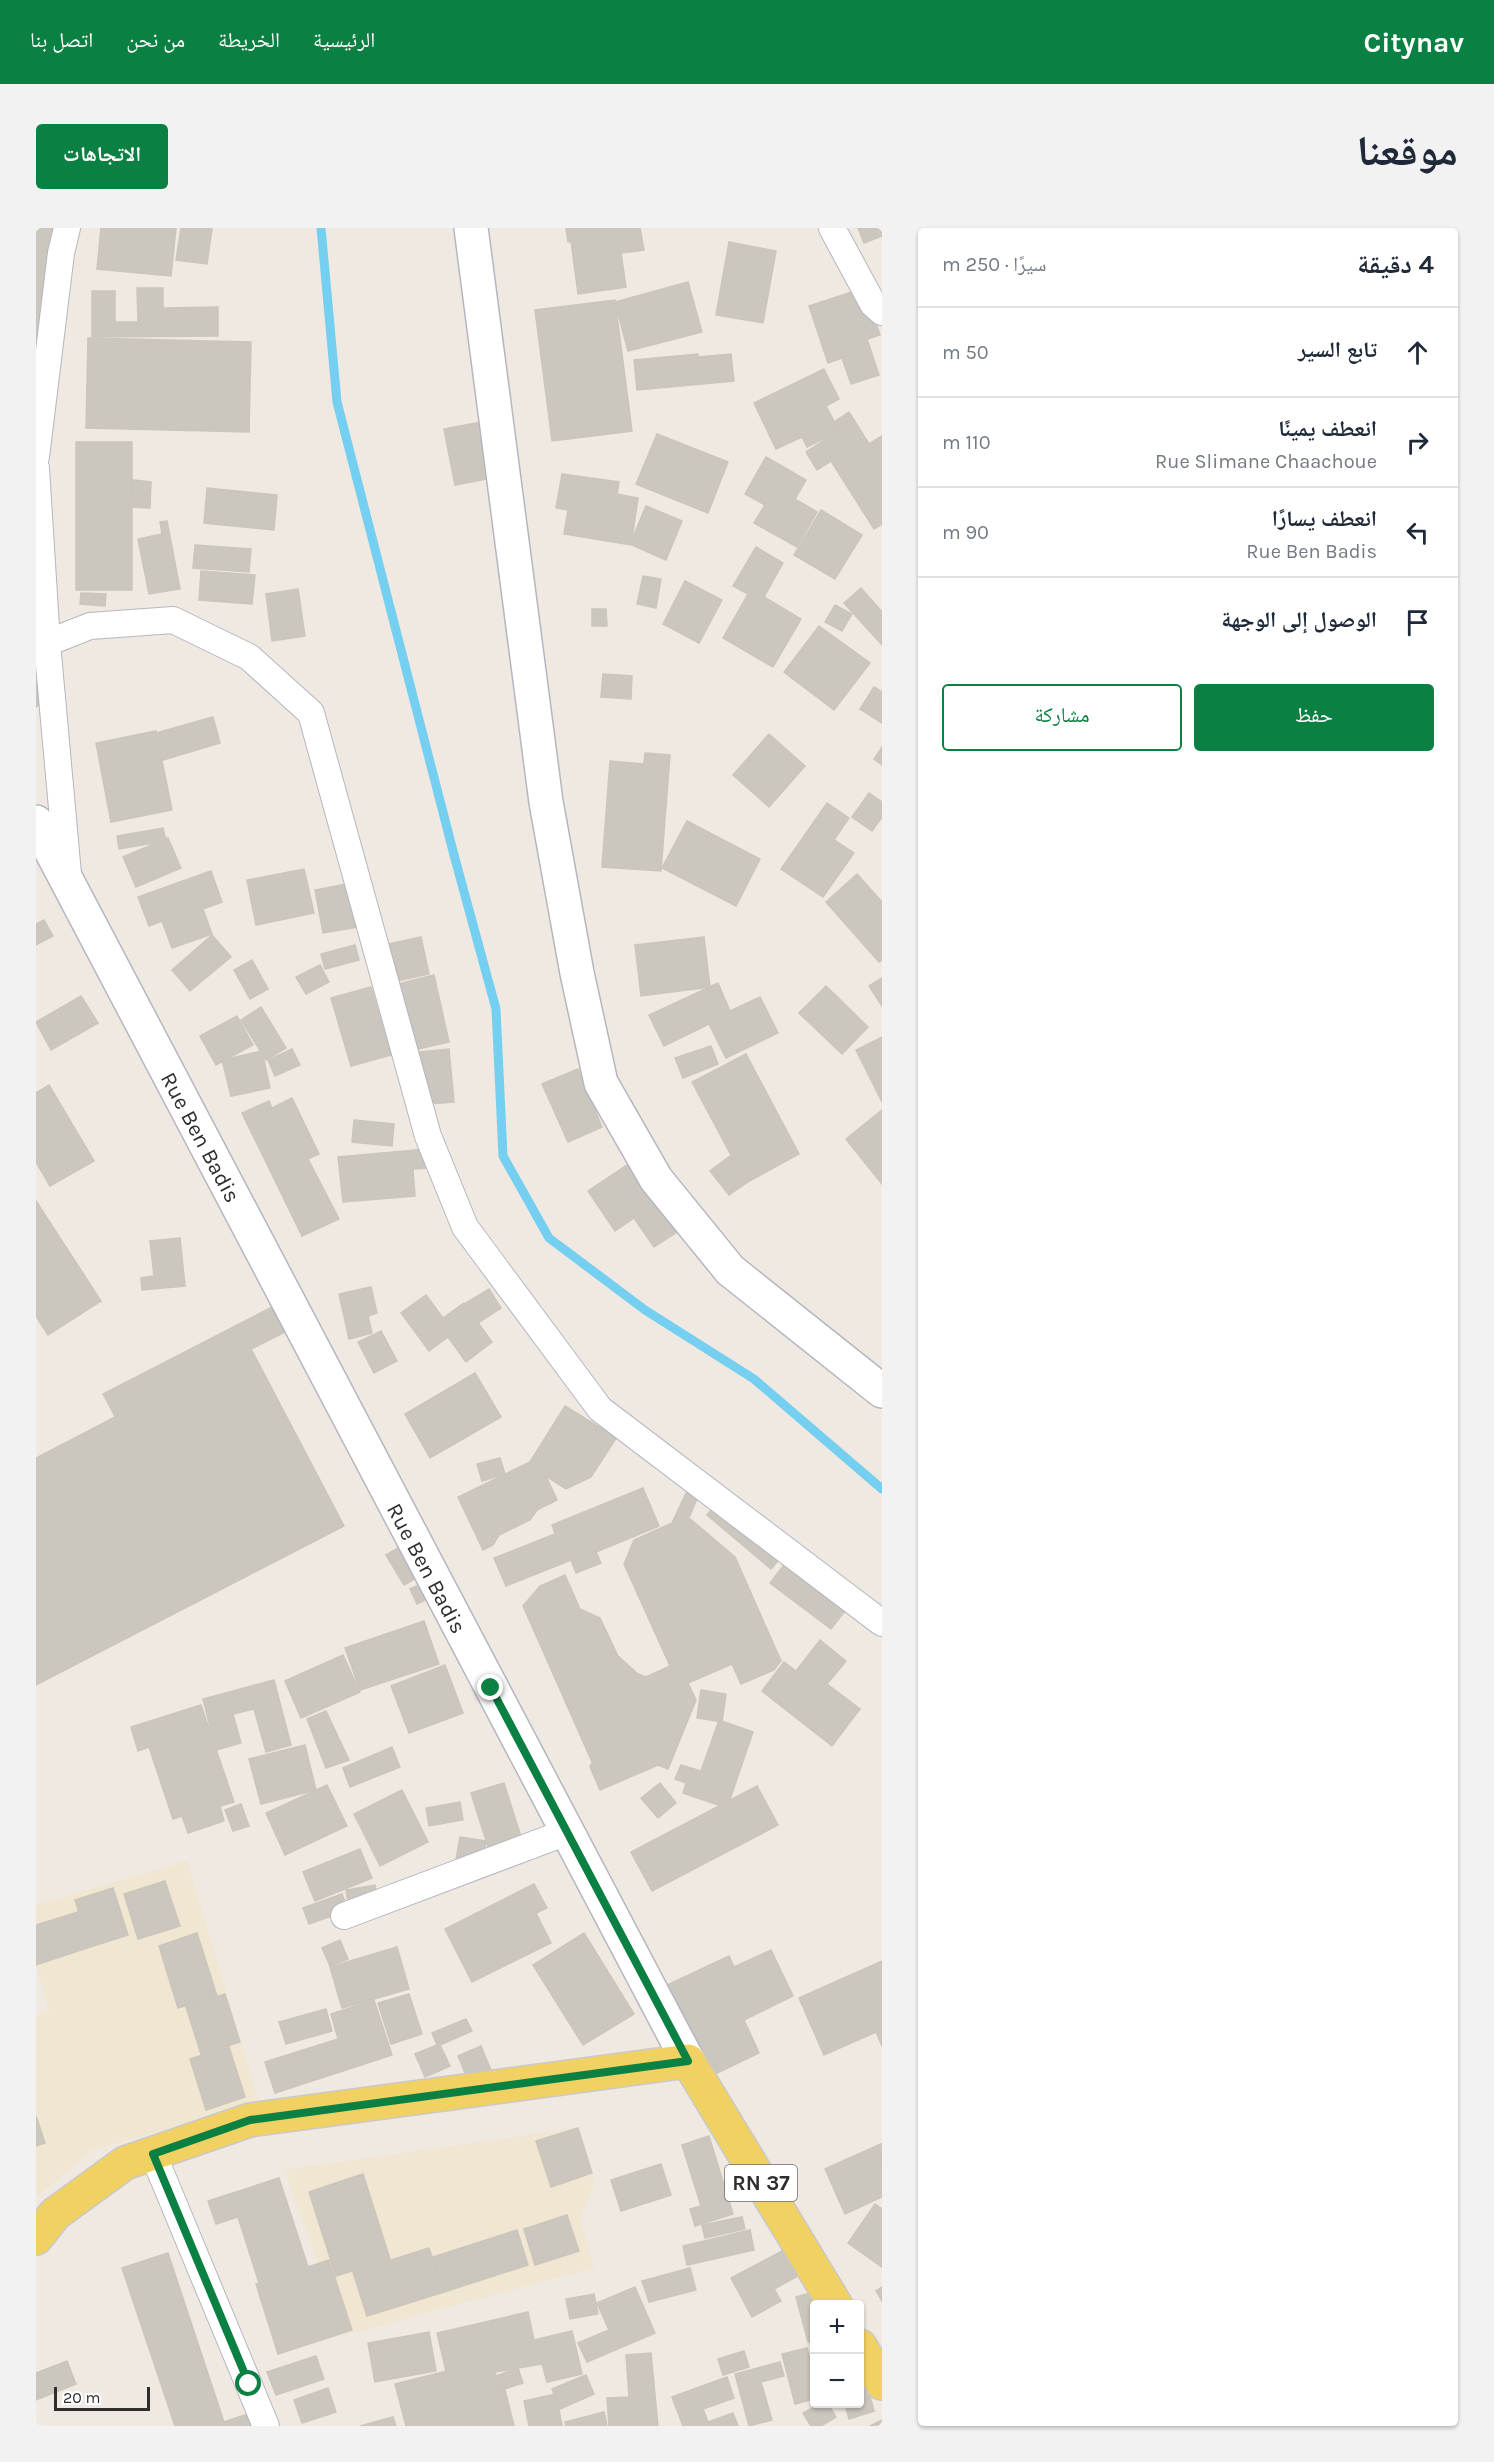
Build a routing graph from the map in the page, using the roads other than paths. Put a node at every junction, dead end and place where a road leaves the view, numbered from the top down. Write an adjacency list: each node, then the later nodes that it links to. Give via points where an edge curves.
1 (67, 228): 5 (street)
2 (471, 228): 10 (street, via 546,802 601,1083 656,1179 730,1270)
3 (832, 228): 4 (street, via 873,304)
4 (882, 312)
5 (36, 457)
6 (36, 468): 7 (street)
7 (47, 643): 9 (street); 11 (street, via 90,626 173,620 249,657 311,713 428,1136 465,1227 600,1409)
8 (36, 822): 9 (street, Rue Ben Badis)
9 (68, 883): 12 (street, Rue Ben Badis)
10 (882, 1391)
11 (882, 1623)
12 (567, 1832): 13 (street); 14 (street, Rue Ben Badis)
13 (344, 1916)
14 (688, 2061): 15 (main road, via 250,2120); 17 (main road, Rue Ben Badis / RN 37)
15 (153, 2154): 16 (main road, via 125,2163 56,2214); 20 (street)
16 (36, 2238)
17 (833, 2300)
18 (864, 2353): 19 (main road)
19 (882, 2383)
20 (266, 2426)

